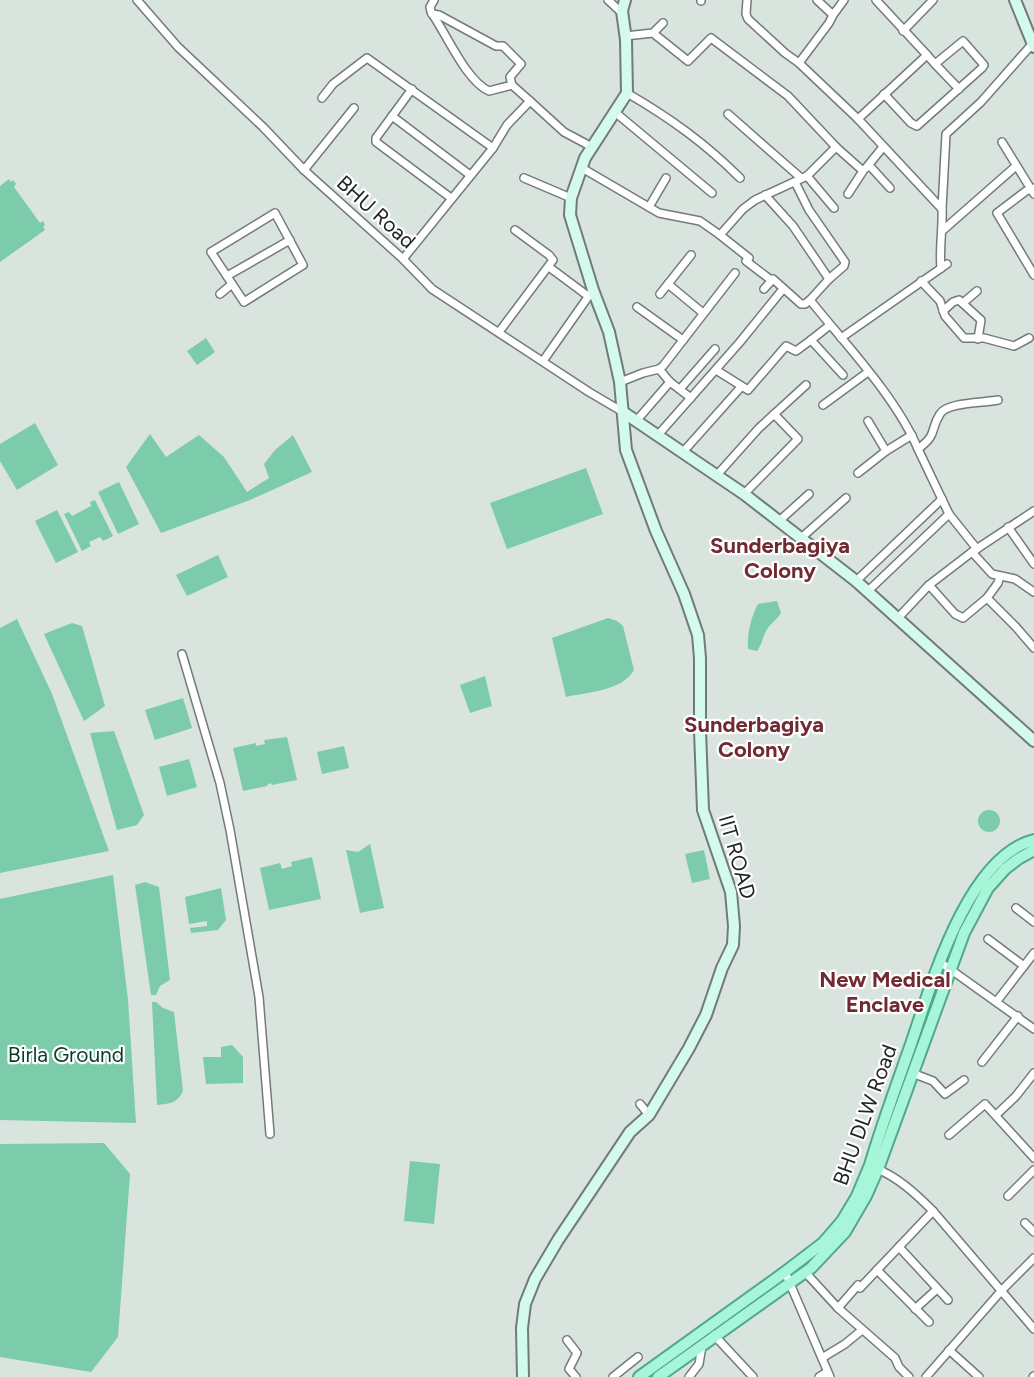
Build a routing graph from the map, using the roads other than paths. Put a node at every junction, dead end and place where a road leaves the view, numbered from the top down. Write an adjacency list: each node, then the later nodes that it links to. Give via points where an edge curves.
1 (137, 0): 42 (street, BHU Road, via 178,47)
2 (434, 0): 11 (street)
3 (608, 0): 12 (street)
4 (625, 0): 12 (street)
5 (747, 0): 20 (street, via 748,19)
6 (817, 0): 13 (street)
7 (844, 0): 13 (street)
8 (876, 0): 15 (street)
9 (932, 0): 15 (street)
10 (1015, 0): 18 (street)
11 (432, 14): 22 (street, via 482,87 489,91); 22 (street, via 503,46 521,64 510,77)
12 (623, 14): 17 (street)
13 (833, 15): 20 (street)
14 (663, 23): 16 (street)
15 (903, 31): 19 (street)
16 (653, 33): 17 (street); 36 (street, via 688,61 711,38 788,96)
17 (625, 36): 25 (street)
18 (1034, 44): 58 (street, via 946,134)
19 (927, 55): 21 (street); 26 (street)
20 (799, 63): 33 (street)
21 (935, 64): 24 (street); 24 (street, via 961,41 965,42 984,64)
22 (512, 86): 28 (street)
23 (412, 89): 27 (street, via 367,58 333,84); 32 (street); 38 (street)
24 (959, 89): 26 (street, via 917,126)
25 (627, 93): 30 (street); 47 (street, via 703,143)
26 (884, 94): 33 (street)
27 (322, 98)
28 (530, 101): 35 (street, via 564,132); 38 (street, via 507,125)
29 (354, 108): 42 (street)
30 (616, 113): 35 (street); 51 (street)
31 (728, 114): 48 (street)
32 (392, 116): 44 (street); 54 (street, via 376,142)
33 (858, 119): 37 (street)
34 (1002, 142): 40 (street)
35 (592, 147): 41 (street)
36 (836, 147): 43 (street); 48 (street)
37 (883, 147): 39 (street); 58 (street)
38 (493, 148): 44 (street)
39 (869, 165): 43 (street); 49 (street)
40 (1016, 166): 50 (street); 60 (street)
41 (582, 168): 55 (street); 56 (street)
42 (304, 170): 64 (street, BHU Road)
43 (863, 171): 52 (street)
44 (470, 175): 54 (street)
45 (524, 178): 55 (street)
46 (666, 178): 56 (street)
47 (740, 178)
48 (801, 178): 53 (street); 57 (street); 69 (street, via 809,210 845,264)
49 (890, 188)
50 (1033, 191): 67 (street, via 1026,190 997,213)
51 (712, 193)
52 (848, 194)
53 (765, 195): 61 (street, via 743,209); 69 (street, via 793,226)
54 (451, 198): 64 (street)
55 (571, 198): 77 (street, IIT ROAD, via 571,225)
56 (649, 207): 61 (street, via 669,216 700,221)
57 (834, 208)
58 (942, 209): 60 (street)
59 (515, 230): 65 (street, via 552,257)
60 (942, 231): 71 (street, via 939,253 944,266)
61 (720, 235): 70 (street)
62 (290, 240): 68 (street); 68 (street, via 275,213 211,252); 72 (street, via 303,265 244,302)
63 (691, 255): 73 (street)
64 (403, 259): 86 (street, BHU Road, via 432,288)
65 (549, 267): 77 (street); 86 (street)
66 (735, 273): 84 (street)
67 (1034, 275)
68 (227, 276): 72 (street)
69 (829, 279): 80 (street)
70 (771, 280): 74 (street); 75 (street)
71 (921, 281): 83 (street, via 940,301); 87 (street)
72 (232, 284): 78 (street)
73 (668, 284): 79 (street); 84 (street)
74 (764, 289)
75 (783, 289): 80 (street, via 803,305); 95 (street)
76 (977, 291): 81 (street)
77 (591, 293): 93 (street); 98 (street, IIT ROAD, via 609,332)
78 (220, 294)
79 (660, 294)
80 (810, 300): 85 (street)
81 (963, 303): 83 (street, via 957,299); 89 (street, via 981,320)
82 (637, 307): 90 (street)
83 (943, 311): 89 (street, via 964,338)
84 (703, 313): 90 (street)
85 (830, 325): 87 (street); 91 (street)
86 (499, 332): 93 (street, BHU Road)
87 (841, 338): 96 (street)
88 (1029, 338): 89 (street, via 1014,345)
89 (978, 339)
90 (683, 340): 94 (street)
91 (812, 340): 97 (street); 101 (street, via 796,351 786,346 749,389)
92 (715, 349): 102 (street)
93 (543, 361): 106 (street, BHU Road)
94 (660, 369): 98 (street); 99 (street)
95 (716, 370): 101 (street); 103 (street)
96 (868, 372): 105 (street); 111 (street)
97 (843, 375)
98 (620, 382): 106 (street, IIT ROAD)
99 (670, 382): 102 (street); 108 (street)
100 (806, 385): 107 (street)
101 (741, 387): 114 (street)
102 (680, 389): 103 (street)
103 (691, 398): 110 (street)
104 (998, 400): 112 (street, via 942,411 931,439)
105 (823, 405)
106 (623, 412): 108 (street); 155 (street, IIT ROAD, via 626,450 698,635 702,810 731,892 734,926 733,945 706,1015)
107 (774, 414): 116 (street); 117 (street, via 798,439)
108 (637, 420): 110 (street)
109 (868, 421): 113 (street)
110 (658, 435): 114 (street)
111 (912, 435): 112 (street); 113 (street)
112 (918, 449): 120 (street)
113 (886, 451): 115 (street)
114 (683, 452): 116 (street)
115 (858, 473)
116 (717, 475): 117 (street)
117 (744, 494): 123 (street)
118 (809, 494): 123 (street)
119 (846, 498): 125 (street)
120 (942, 499): 122 (street); 129 (street)
121 (1034, 511): 124 (street)
122 (949, 514): 126 (street); 131 (street)
123 (778, 522): 125 (street)
124 (1008, 527): 126 (street); 127 (street)
125 (800, 539): 129 (street)
126 (975, 550): 128 (street, via 992,574); 130 (street)
127 (1034, 564)
128 (1000, 576): 132 (street, via 1015,579); 133 (street)
129 (856, 581): 131 (street)
130 (929, 585): 133 (street, via 963,618); 134 (street)
131 (868, 591): 134 (street)
132 (1034, 592)
133 (987, 598): 135 (street)
134 (898, 618): 137 (street)
135 (1034, 648)
136 (182, 654): 157 (street, via 230,830 259,997)
137 (1034, 741)
138 (1034, 840): 144 (main road, BHU DLW Road, via 1005,855 989,871 971,896)
139 (1034, 850): 146 (main road, BHU DLW Road, via 1005,869 988,888)
140 (1016, 908): 141 (street)
141 (1034, 922)
142 (988, 939): 145 (street)
143 (1034, 953): 145 (street)
144 (939, 962): 146 (street); 160 (main road, BHU DLW Road)
145 (1024, 966): 147 (street)
146 (950, 970): 147 (street); 151 (main road, BHU DLW Road)
147 (997, 1001): 148 (street)
148 (1018, 1016): 149 (street); 150 (street)
149 (1034, 1029)
150 (982, 1062)
151 (912, 1073): 153 (street, via 933,1081 945,1094); 160 (main road, BHU DLW Road)
152 (1034, 1073): 156 (street)
153 (964, 1080)
154 (640, 1104): 155 (street)
155 (649, 1115): 187 (street, IIT ROAD, via 630,1132 535,1279 525,1304 522,1328)
156 (996, 1115): 158 (street, via 988,1105 983,1105); 159 (street)
157 (270, 1134)
158 (949, 1135)
159 (1034, 1158)
160 (874, 1167): 163 (street, via 906,1186); 169 (main road, BHU DLW Road, via 866,1196 845,1232); 170 (main road, BHU DLW Road, via 842,1221)
161 (1034, 1170): 162 (street)
162 (1008, 1196)
163 (933, 1210): 166 (street); 172 (street)
164 (1025, 1223): 165 (street)
165 (1034, 1232)
166 (899, 1247): 168 (street); 171 (street)
167 (1034, 1258): 172 (street)
168 (877, 1270): 174 (street); 175 (street)
169 (805, 1272): 170 (main road, BHU DLW Road); 174 (street)
170 (788, 1277): 177 (main road, BHU DLW Road); 180 (main road, BHU DLW Road); 185 (street)
171 (937, 1289): 173 (street); 175 (street)
172 (1002, 1290): 178 (street); 183 (street)
173 (948, 1300)
174 (838, 1308): 179 (street)
175 (915, 1309): 176 (street)
176 (929, 1322)
177 (707, 1328): 180 (street); 190 (main road, BHU DLW Road)
178 (1034, 1329)
179 (862, 1330): 185 (street); 195 (street, via 895,1358)
180 (716, 1337): 182 (main road, BHU DLW Road); 193 (street)
181 (567, 1340): 188 (street, via 577,1353 569,1369)
182 (702, 1346): 191 (main road, BHU DLW Road); 192 (street, via 699,1364)
183 (949, 1350): 196 (street); 197 (street)
184 (638, 1357): 189 (street)
185 (822, 1358): 186 (street)
186 (828, 1374): 194 (street)
187 (523, 1377)
188 (576, 1377)
189 (614, 1377)
190 (639, 1377)
191 (658, 1377)
192 (689, 1377)
193 (753, 1377)
194 (819, 1377)
195 (909, 1377)
196 (926, 1377)
197 (979, 1377)

